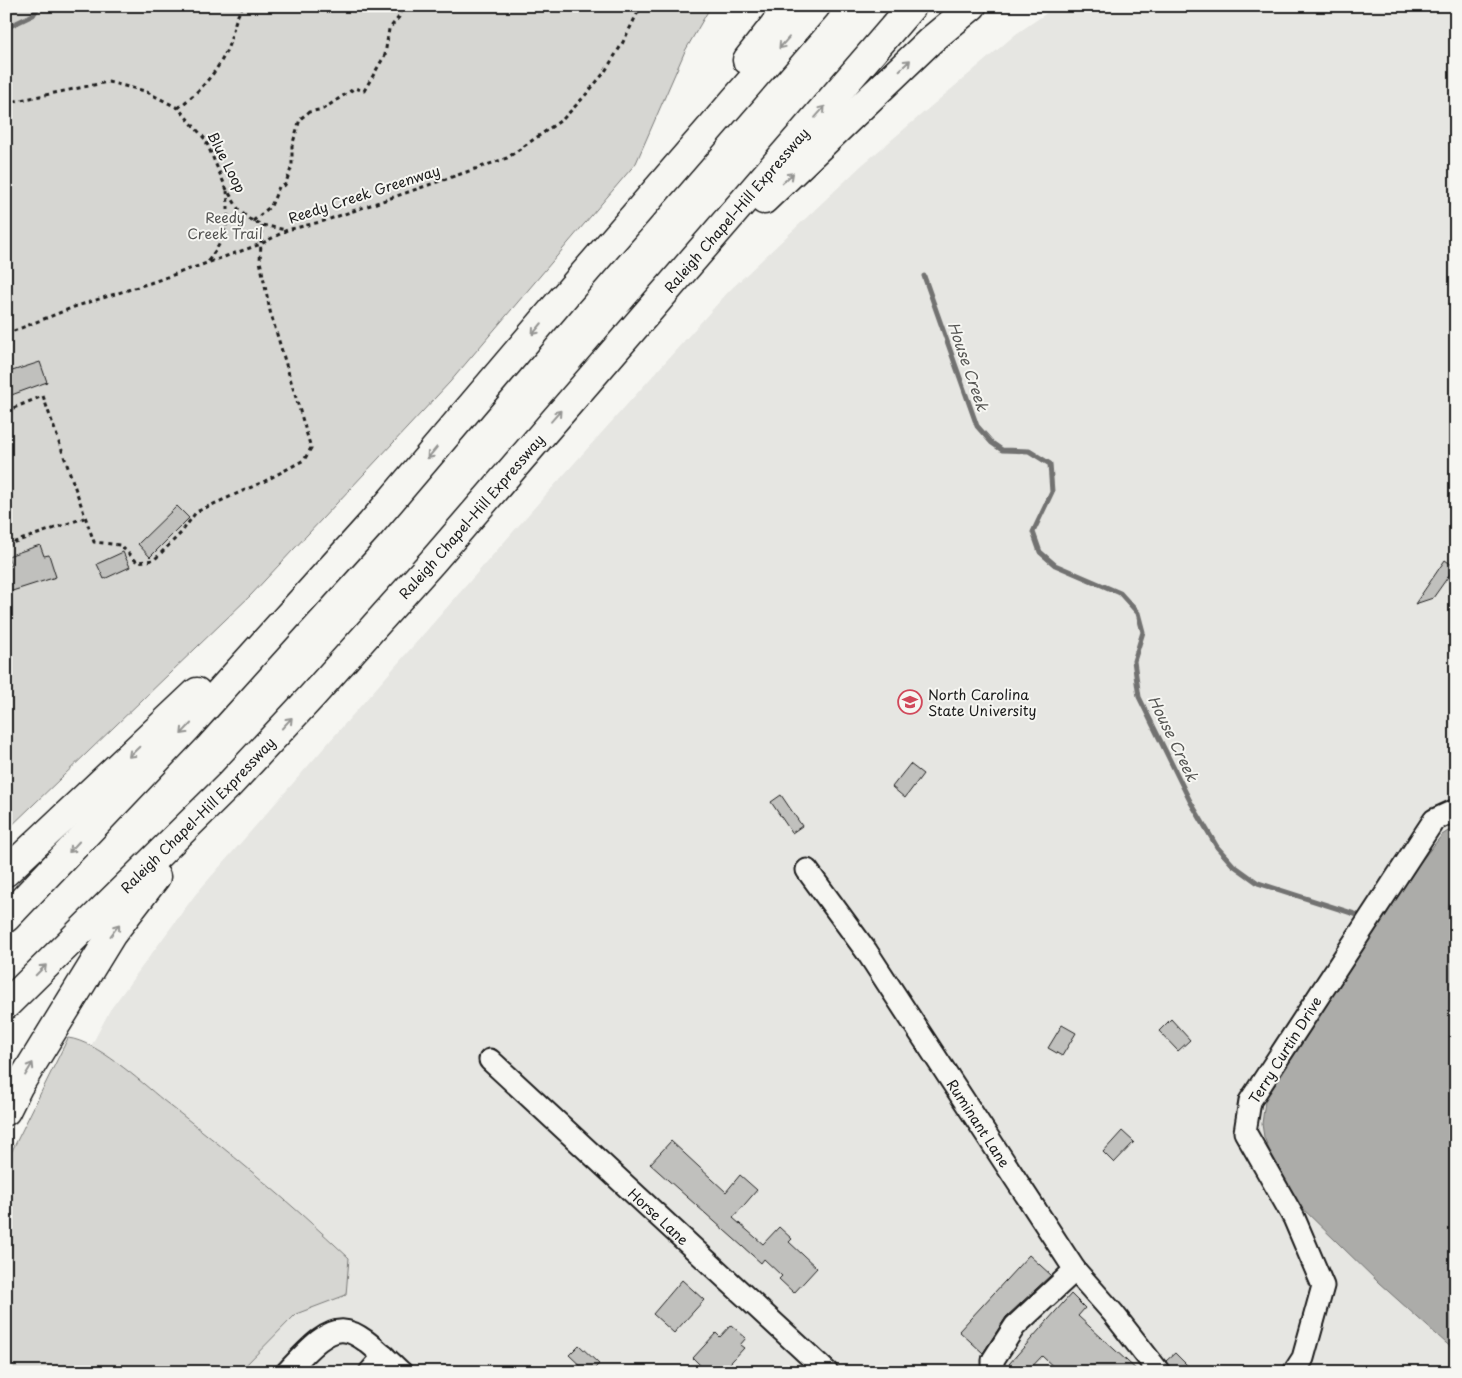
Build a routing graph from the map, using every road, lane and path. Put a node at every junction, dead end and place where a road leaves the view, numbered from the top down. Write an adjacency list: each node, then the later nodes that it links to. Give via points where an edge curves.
1 (243, 6): 9 (path, via 234,21 228,47 209,79)
2 (402, 6): 11 (path, via 399,17 388,29 385,55 364,91 355,88 323,109 309,112 300,119 292,146 292,166 285,185 278,187 271,206)
3 (641, 6): 13 (path, Reedy Creek Greenway, via 604,73 582,98 563,119 507,158 324,221)
4 (789, 6): 16 (highway, via 682,140)
5 (816, 6): 16 (highway, one-way to 16)
6 (912, 6): 17 (highway, Raleigh Chapel–Hill Expressway, one-way to 6)
7 (972, 6): 17 (highway, one-way to 7, via 931,40)
8 (6, 103): 9 (path, Blue Loop, via 108,82 145,91)
9 (178, 108): 10 (path, Blue Loop, via 205,139)
10 (226, 188): 11 (path, Blue Loop, via 239,210); 15 (path, via 229,213 226,232)
11 (253, 221): 12 (path, Blue Loop)
12 (262, 225): 13 (path, Blue Loop); 14 (path)
13 (287, 230): 14 (path, Reedy Creek Greenway)
14 (261, 244): 15 (path, Reedy Creek Greenway); 20 (path, via 260,261 270,311 311,448 304,460 196,512 181,533 154,560 137,562 120,545 94,542)
15 (207, 263): 18 (path, Reedy Creek Greenway, via 74,307)
16 (568, 292): 21 (highway, one-way to 21)
17 (663, 294): 23 (highway, Raleigh Chapel–Hill Expressway, one-way to 17, via 426,569)
18 (6, 334)
19 (6, 411): 20 (path, via 43,396)
20 (84, 518): 22 (path)
21 (371, 524): 26 (highway, one-way to 26); 27 (highway, one-way to 27, via 188,727)
22 (6, 545)
23 (230, 784): 28 (highway, Raleigh Chapel–Hill Expressway, one-way to 23); 30 (highway, one-way to 23, via 112,934)
24 (1456, 810): 38 (lane, Terry Curtin Drive, via 1434,820 1250,1101 1245,1132 1294,1218 1323,1286 1304,1358)
25 (807, 870): 31 (lane, Ruminant Lane, via 867,952)
26 (6, 872)
27 (6, 918)
28 (6, 1005)
29 (490, 1060): 35 (lane, Horse Lane)
30 (6, 1111)
31 (1075, 1270): 36 (lane, via 1015,1326 993,1360); 37 (lane, Ruminant Lane, via 1114,1313)
32 (377, 1364): 33 (lane, via 352,1332 339,1329 319,1338); 34 (lane)
33 (287, 1372)
34 (401, 1372)
35 (827, 1372)
36 (994, 1372)
37 (1159, 1372)
38 (1294, 1372)

